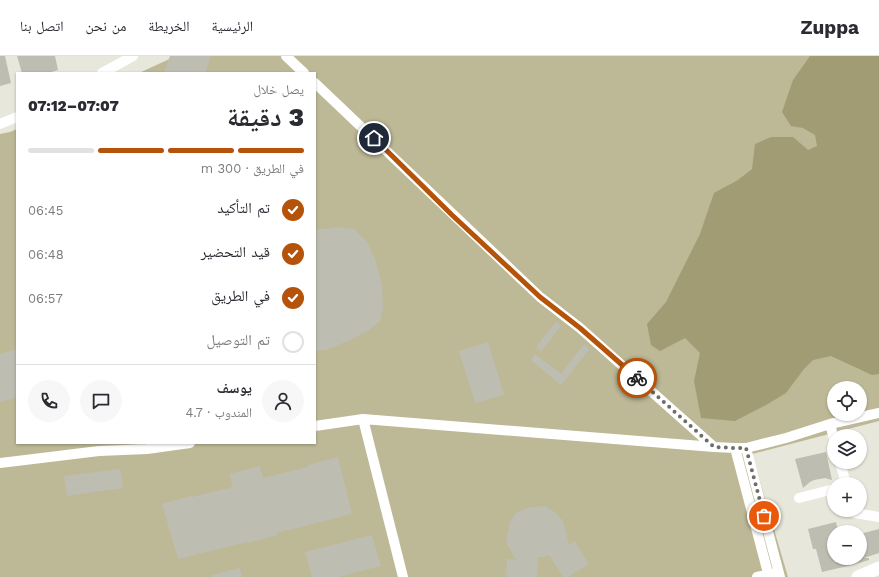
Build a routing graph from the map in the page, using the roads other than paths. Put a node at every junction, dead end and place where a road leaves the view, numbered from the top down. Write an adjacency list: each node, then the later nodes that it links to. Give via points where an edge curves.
1 (133, 56): 3 (street)
2 (286, 56): 4 (street)
3 (104, 72)
4 (303, 72)
5 (316, 84): 14 (street, via 540,297 580,328)
6 (16, 116): 7 (street)
7 (0, 124)
8 (879, 413): 10 (street)
9 (363, 419): 11 (street); 14 (street); 24 (street)
10 (830, 424): 12 (street); 16 (street)
11 (316, 426)
12 (831, 429)
13 (183, 444): 17 (street)
14 (714, 447): 15 (street)
15 (735, 448): 16 (street); 23 (street)
16 (746, 448): 23 (street)
17 (0, 463)
18 (827, 491): 19 (street)
19 (799, 498)
20 (867, 515): 21 (street)
21 (879, 517)
22 (879, 568): 26 (main road)
23 (774, 575): 25 (street)
24 (403, 577)
25 (757, 577)
26 (858, 577)

